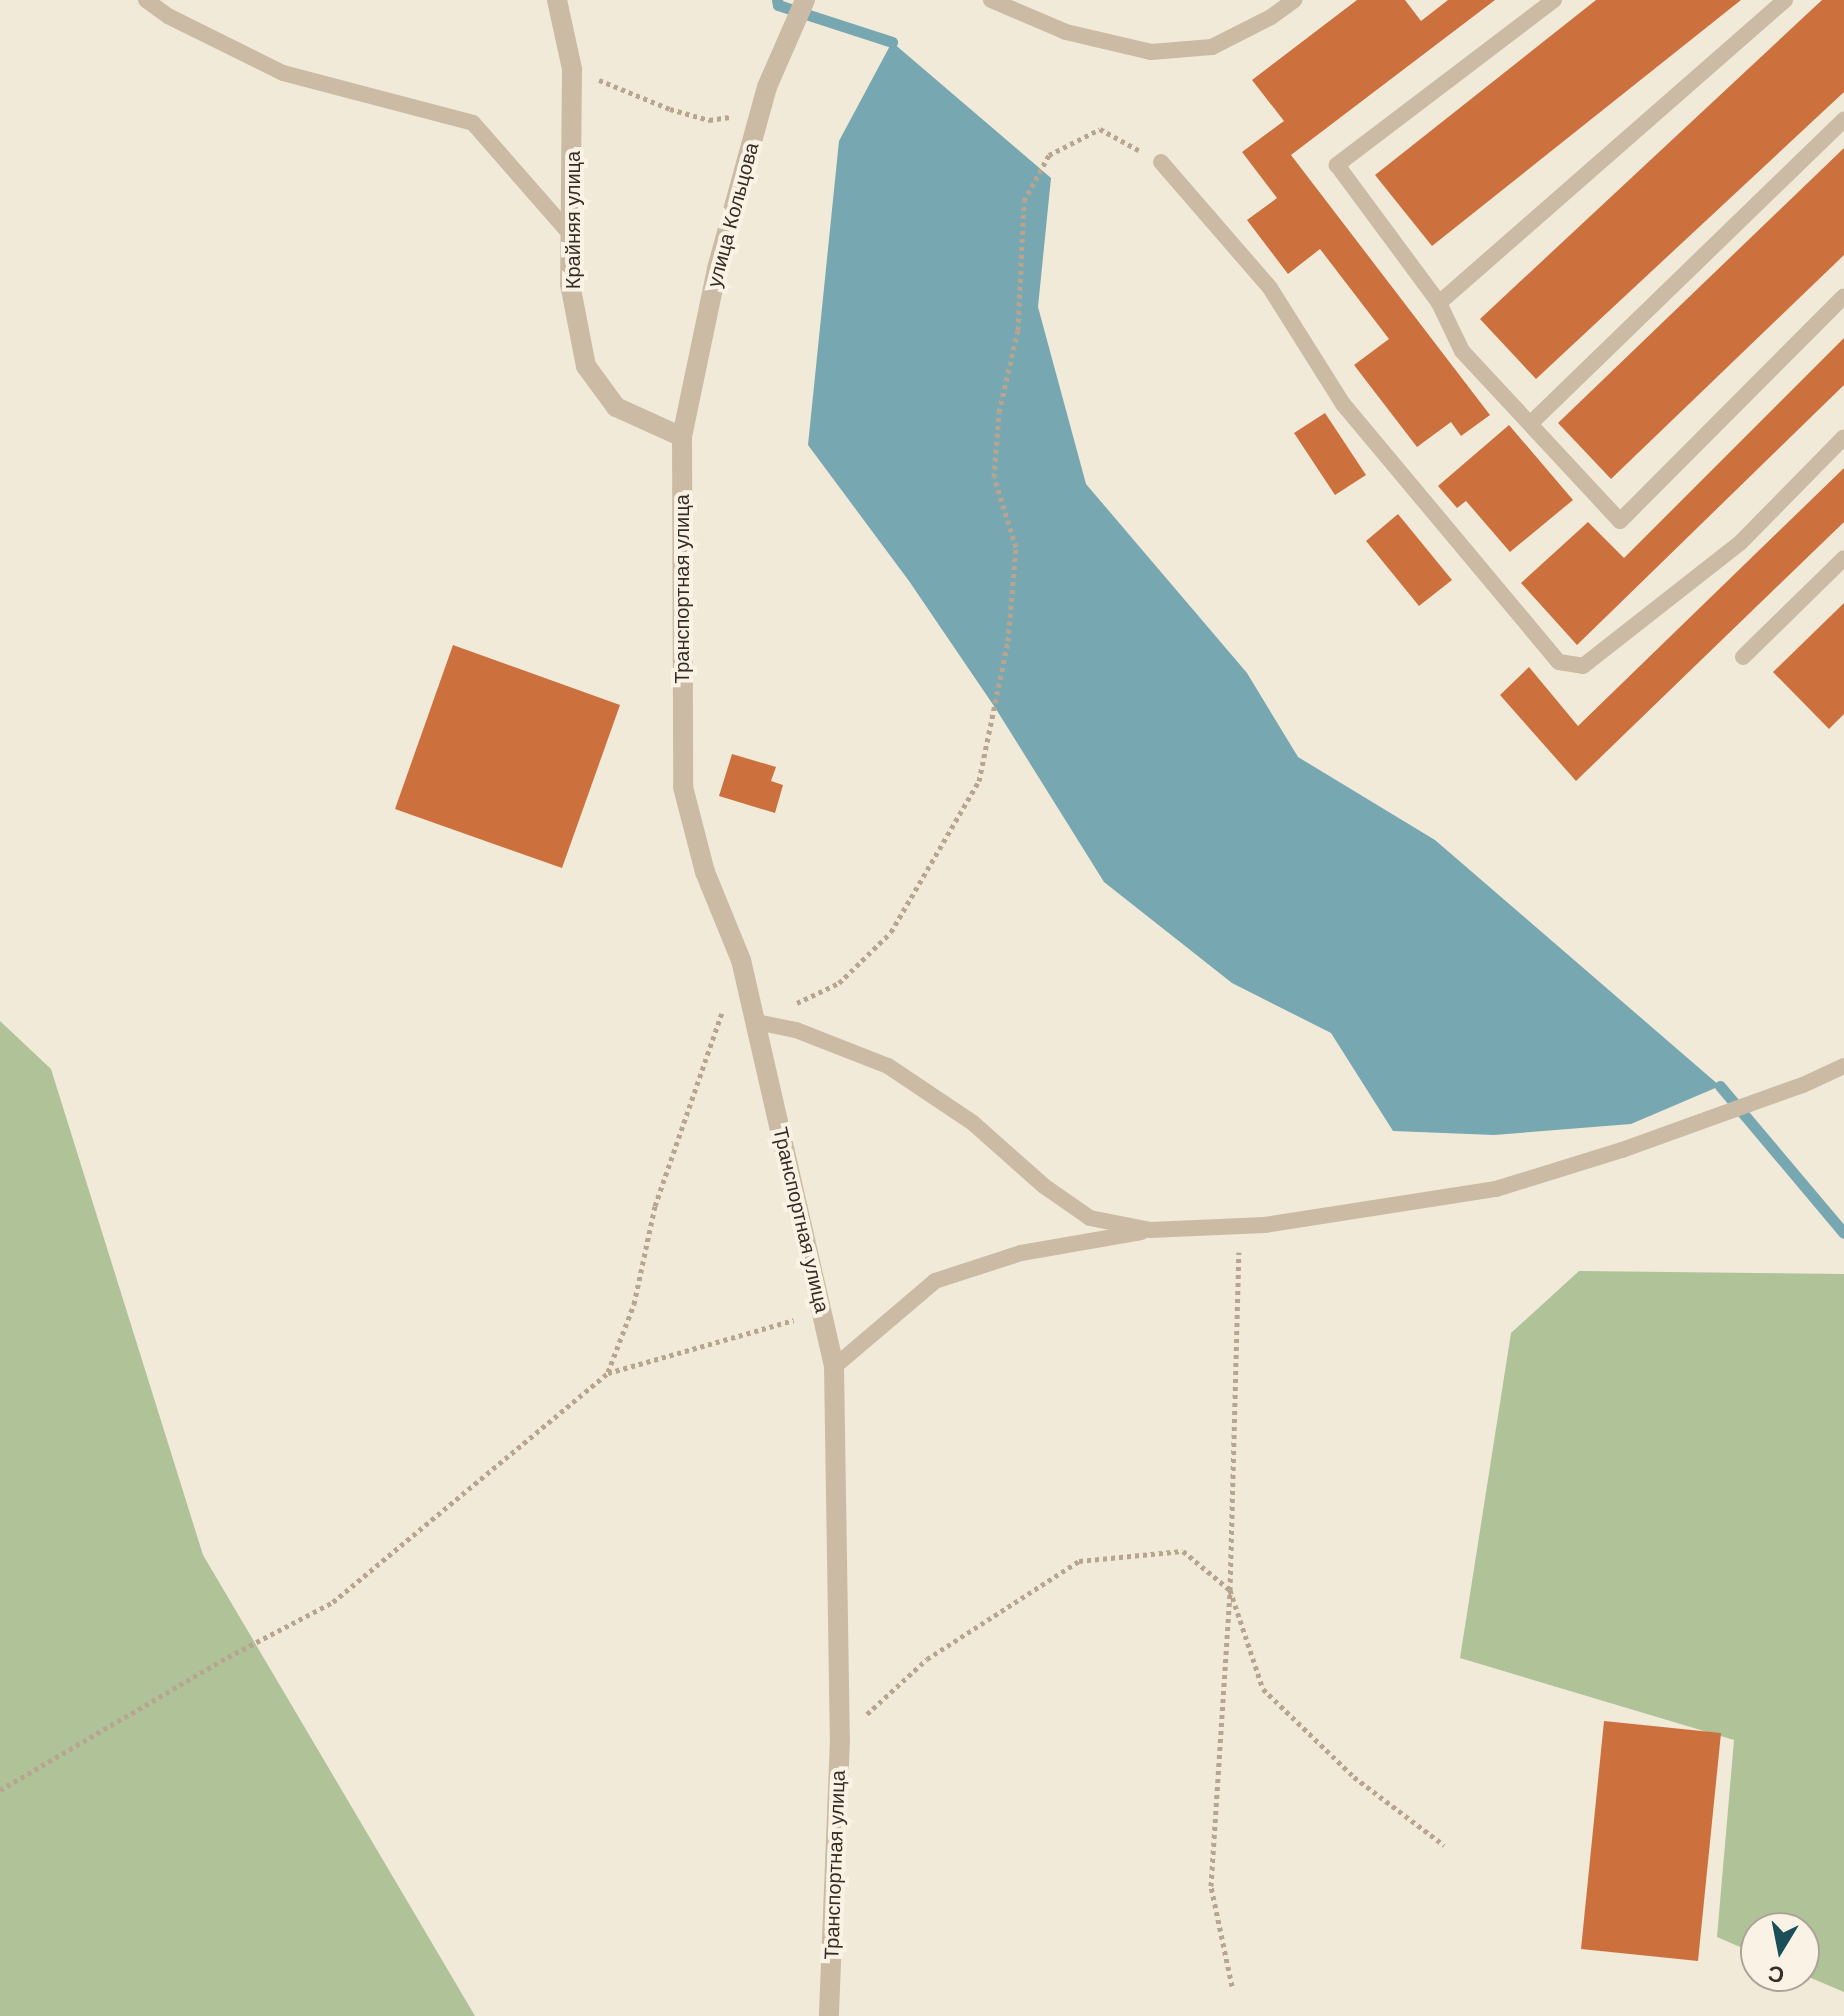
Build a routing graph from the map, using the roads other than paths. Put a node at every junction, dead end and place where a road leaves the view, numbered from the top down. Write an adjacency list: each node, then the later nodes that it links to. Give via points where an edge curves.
1 (146, 0): 10 (lane, via 283,73 473,123)
2 (557, 0): 10 (street, Крайняя улица, via 572,69)
3 (805, 0): 14 (street, улица Кольцова, via 767,87 717,269)
4 (991, 0): 5 (lane, via 1066,32 1151,52 1212,47)
5 (1294, 0)
6 (1554, 0): 12 (lane, via 1337,165)
7 (1785, 0): 12 (lane)
8 (1844, 120): 13 (lane)
9 (1161, 162): 15 (lane, via 1270,288 1343,404 1559,662 1583,666 1728,553)
10 (571, 235): 14 (street, Крайняя улица, via 570,284 586,366 616,407)
11 (1844, 296): 13 (lane, via 1620,521)
12 (1439, 303): 13 (lane, via 1462,351)
13 (1531, 423)
14 (682, 437): 18 (street, Транспортная улица, via 683,787 705,872 741,960)
15 (1844, 437)
16 (1844, 558): 17 (lane)
17 (1743, 657)
18 (756, 1022): 20 (lane, via 796,1030 888,1066 973,1123 1044,1186 1090,1218); 21 (street, Транспортная улица)
19 (1844, 1066): 20 (lane, via 1622,1150 1496,1189 1240,1227)
20 (1150, 1230): 21 (lane, via 1021,1253 935,1281)
21 (834, 1367): 22 (street, Транспортная улица, via 840,1739)
22 (829, 2016)

